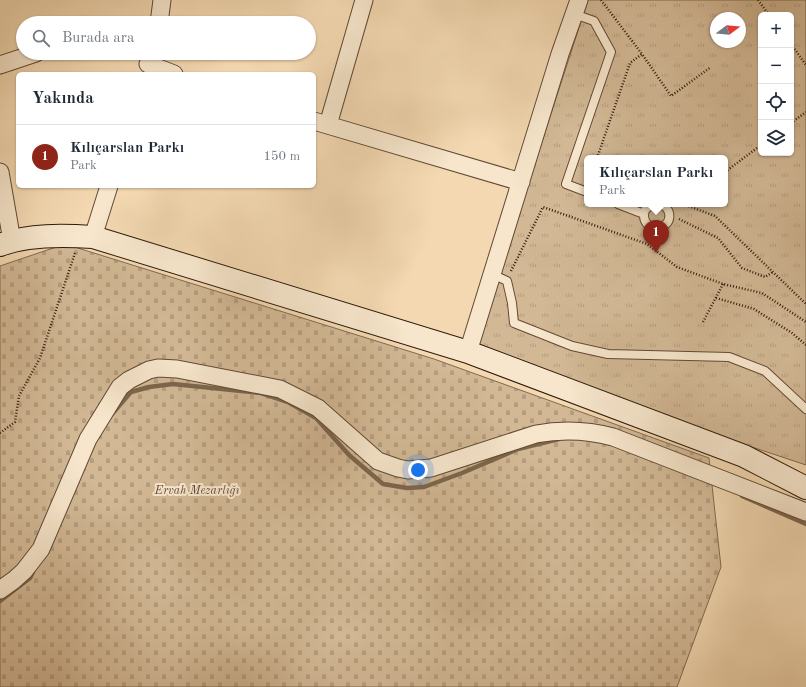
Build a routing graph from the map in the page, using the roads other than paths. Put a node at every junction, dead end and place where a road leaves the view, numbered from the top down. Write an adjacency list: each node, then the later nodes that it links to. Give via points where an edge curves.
1 (162, 0): 4 (street)
2 (364, 0): 9 (street)
3 (577, 7): 11 (street); 13 (lane, via 594,21 611,52 566,184)
4 (160, 16)
5 (16, 60): 7 (street)
6 (148, 64): 8 (street)
7 (0, 65)
8 (169, 72)
9 (321, 123): 11 (street)
10 (0, 172): 19 (street)
11 (521, 182): 20 (street)
12 (108, 188): 18 (street)
13 (584, 191)
14 (626, 207): 17 (lane)
15 (648, 207): 17 (lane)
16 (665, 207): 17 (lane, via 669,216 664,226 656,228 648,225)
17 (644, 214)
18 (93, 237): 19 (main road, via 66,235); 21 (main road)
19 (6, 243)
20 (499, 278): 21 (street); 22 (lane, via 512,303 514,323 572,346 608,354 729,357 765,371)
21 (468, 352): 23 (main road, via 744,456)
22 (806, 409)
23 (806, 488)
24 (806, 512): 25 (street, via 613,437 580,431 550,431 536,434 431,468 398,468 378,461 318,408 280,389 177,369 158,368 138,374 120,387 88,439 41,548 24,571)
25 (0, 590)

